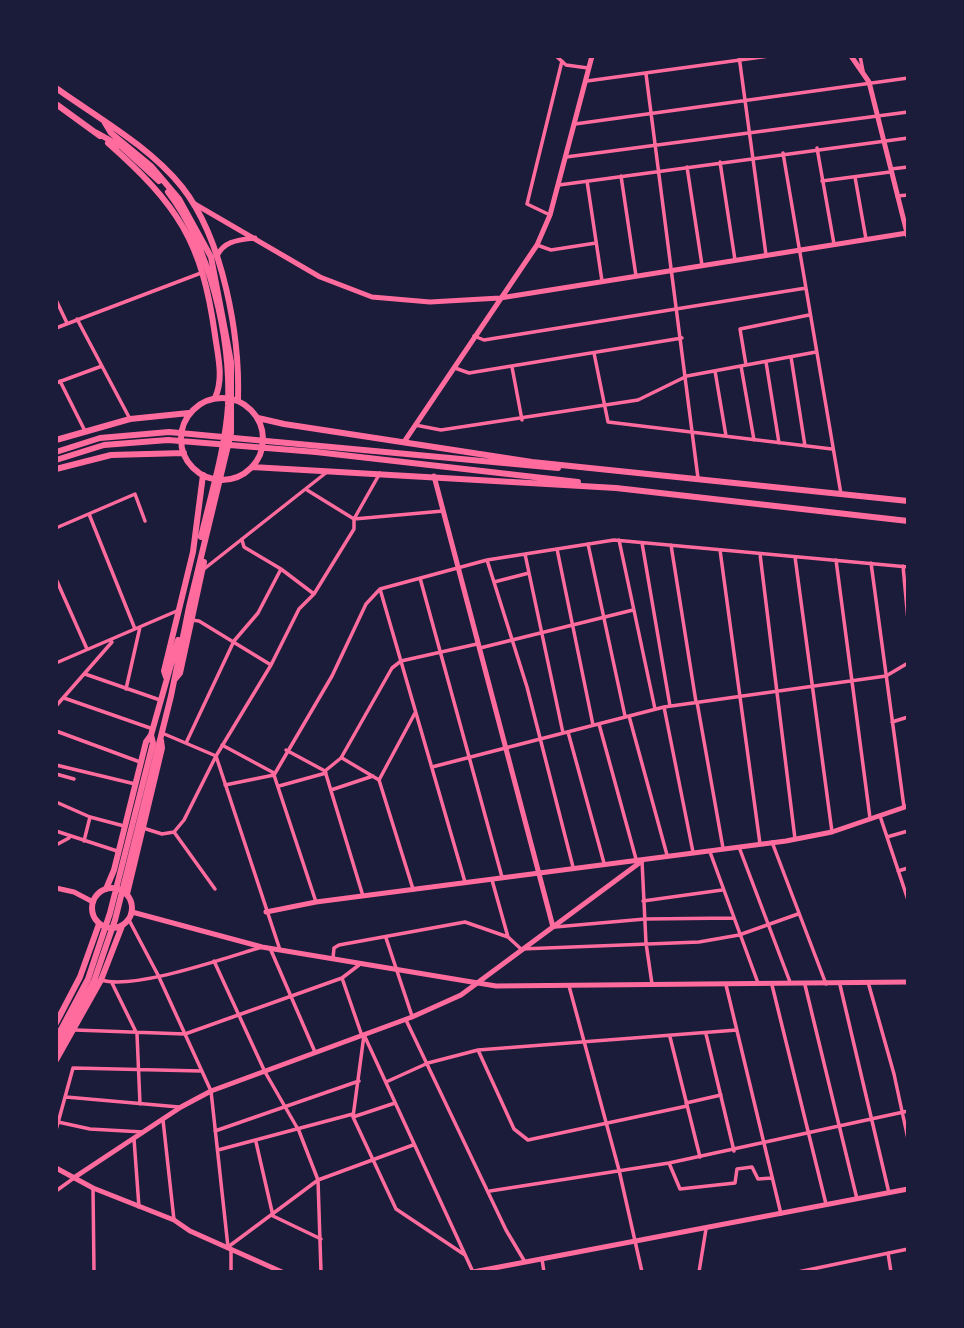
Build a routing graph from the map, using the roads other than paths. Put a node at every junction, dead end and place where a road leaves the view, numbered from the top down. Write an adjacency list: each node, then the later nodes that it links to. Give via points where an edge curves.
1 (556, 56): 7 (street)
2 (592, 56): 8 (main road)
3 (769, 56): 6 (street)
4 (851, 56): 9 (main road)
5 (860, 56): 9 (street)
6 (740, 58): 10 (street); 15 (street)
7 (562, 61): 8 (street); 46 (street, via 527,204)
8 (588, 68): 12 (main road)
9 (863, 73): 13 (main road)
10 (646, 74): 12 (street); 19 (street)
11 (908, 78): 13 (street)
12 (585, 82): 23 (main road)
13 (869, 82): 15 (street); 21 (main road)
14 (56, 89): 22 (main road)
15 (745, 99): 19 (street); 24 (street)
16 (56, 104): 17 (main road)
17 (64, 109): 20 (street); 25 (main road)
18 (908, 112): 21 (street)
19 (651, 113): 23 (street); 28 (street)
20 (56, 116)
21 (876, 117): 24 (street); 27 (main road)
22 (105, 123): 45 (main road, via 157,161); 170 (main road, via 151,166 192,219 214,268 231,362 231,433)
23 (575, 124): 31 (main road)
24 (749, 131): 28 (street); 32 (street)
25 (97, 133): 59 (main road, via 150,180 173,208); 169 (main road, via 122,147 160,181 188,223 215,291 226,365 228,406 221,454)
26 (908, 138): 27 (street)
27 (883, 141): 29 (street); 37 (main road)
28 (655, 144): 31 (street); 36 (street)
29 (817, 148): 30 (street); 41 (street)
30 (783, 153): 32 (street); 53 (street)
31 (566, 156): 42 (main road)
32 (753, 157): 33 (street); 54 (street)
33 (720, 162): 34 (street); 56 (street)
34 (687, 167): 36 (street); 57 (street)
35 (908, 167): 37 (street)
36 (659, 171): 38 (street); 58 (street)
37 (890, 171): 39 (street); 44 (main road)
38 (621, 176): 40 (street); 60 (street)
39 (855, 177): 41 (street); 49 (street)
40 (587, 181): 42 (street); 50 (street)
41 (822, 181): 51 (street)
42 (559, 185): 46 (main road)
43 (908, 195): 44 (street)
44 (897, 196): 47 (main road)
45 (190, 201): 48 (main road); 55 (main road)
46 (550, 215): 52 (main road)
47 (907, 231): 49 (main road)
48 (255, 238): 55 (main road, via 234,240 221,247); 63 (main road, via 320,277 372,297 430,302)
49 (866, 239): 51 (main road)
50 (596, 243): 52 (street, via 551,250); 61 (street)
51 (834, 244): 53 (main road)
52 (537, 246): 63 (main road)
53 (799, 250): 54 (main road); 62 (street)
54 (766, 255): 56 (main road)
55 (217, 256): 75 (main road)
56 (735, 260): 57 (main road)
57 (702, 265): 58 (main road)
58 (673, 270): 60 (main road); 65 (street)
59 (204, 272): 67 (street); 76 (main road)
60 (636, 276): 61 (main road)
61 (602, 281): 63 (main road)
62 (806, 288): 65 (street); 66 (street)
63 (500, 298): 70 (main road)
64 (56, 300): 68 (street)
65 (678, 309): 70 (street, via 484,340); 71 (street)
66 (809, 315): 73 (street); 80 (street, via 740,329)
67 (77, 319): 68 (street); 78 (street)
68 (67, 323): 69 (street)
69 (56, 328)
70 (474, 336): 81 (main road)
71 (682, 338): 72 (street); 83 (street)
72 (594, 352): 79 (street); 87 (street)
73 (816, 352): 74 (street); 101 (street)
74 (791, 357): 77 (street); 100 (street)
75 (236, 360): 76 (main road); 86 (main road)
76 (219, 362): 85 (main road, via 221,385)
77 (765, 362): 80 (street); 99 (street)
78 (102, 366): 84 (street); 90 (street)
79 (512, 366): 81 (street, via 469,373); 91 (street)
80 (744, 366): 82 (street); 97 (street)
81 (453, 368): 92 (main road)
82 (715, 371): 83 (street); 95 (street)
83 (687, 376): 87 (street, via 638,400); 94 (street)
84 (58, 382): 93 (street)
85 (215, 398): 86 (main road); 88 (main road)
86 (238, 400): 89 (main road)
87 (604, 403): 91 (street); 94 (street, via 608,422)
88 (189, 414): 90 (main road); 103 (main road, via 181,440)
89 (258, 418): 98 (main road); 105 (main road, via 264,442)
90 (130, 419): 93 (main road)
91 (522, 419): 92 (street, via 441,430)
92 (415, 425): 98 (main road)
93 (85, 431): 96 (main road)
94 (694, 432): 95 (street); 113 (street)
95 (726, 436): 97 (street)
96 (56, 440)
97 (754, 440): 99 (street)
98 (404, 442): 108 (main road)
99 (779, 443): 100 (street)
100 (805, 446): 101 (street)
101 (832, 449): 116 (street)
102 (56, 452): 108 (main road, via 100,438 170,432 532,467)
103 (184, 453): 106 (main road, via 111,455); 110 (main road)
104 (56, 460): 114 (main road, via 104,445 168,440)
105 (252, 467): 107 (main road); 112 (main road)
106 (56, 469)
107 (329, 470): 109 (main road); 115 (street)
108 (620, 471): 113 (main road)
109 (380, 472): 111 (main road); 120 (street)
110 (204, 475): 112 (main road); 149 (main road)
111 (435, 476): 114 (main road); 118 (main road)
112 (225, 480): 140 (main road)
113 (698, 480): 116 (main road)
114 (616, 488): 122 (main road)
115 (307, 490): 120 (street); 124 (street)
116 (841, 494): 117 (main road)
117 (908, 501)
118 (443, 511): 120 (street); 137 (main road)
119 (89, 514): 121 (street, via 135,494); 123 (street); 155 (street)
120 (354, 519): 147 (street, via 354,529)
121 (145, 521)
122 (908, 521)
123 (56, 528)
124 (243, 540): 139 (street, via 244,547); 140 (street)
125 (619, 540): 126 (street); 127 (street); 150 (street)
126 (642, 542): 128 (street); 180 (street)
127 (588, 544): 129 (street); 151 (street)
128 (671, 545): 130 (street); 178 (street)
129 (557, 549): 131 (street); 154 (street)
130 (720, 551): 132 (street); 175 (street)
131 (525, 554): 134 (street); 141 (street)
132 (760, 554): 133 (street); 174 (street)
133 (795, 557): 135 (street); 172 (street)
134 (487, 560): 137 (street); 144 (street)
135 (836, 560): 136 (street); 171 (street)
136 (871, 563): 138 (street); 168 (street)
137 (458, 567): 142 (street); 160 (main road)
138 (905, 567): 148 (street)
139 (281, 569): 147 (street); 159 (street, via 258,613)
140 (202, 571): 152 (main road)
141 (529, 573): 144 (street); 156 (street)
142 (420, 578): 145 (street); 162 (street)
143 (56, 579): 146 (street)
144 (494, 582): 157 (street)
145 (380, 589): 163 (street); 196 (street, via 366,604 332,676)
146 (59, 592): 161 (street)
147 (314, 594): 166 (street, via 299,608)
148 (907, 600): 153 (street)
149 (179, 610): 155 (street); 169 (main road)
150 (633, 610): 151 (street); 181 (street)
151 (603, 617): 154 (street); 183 (street)
152 (191, 620): 159 (street); 170 (main road)
153 (908, 620)
154 (572, 624): 156 (street); 186 (street)
155 (137, 628): 158 (street); 173 (street)
156 (543, 632): 157 (street); 189 (street)
157 (512, 639): 160 (street); 191 (street)
158 (113, 640): 161 (street); 167 (street)
159 (234, 641): 166 (street); 192 (street)
160 (478, 646): 162 (street); 195 (main road)
161 (87, 649): 164 (street)
162 (440, 654): 163 (street); 198 (street)
163 (401, 661): 182 (street); 199 (street, via 392,668)
164 (56, 663)
165 (908, 663): 168 (street)
166 (271, 665): 194 (street)
167 (85, 674): 173 (street); 176 (street)
168 (886, 676): 171 (street); 185 (street)
169 (166, 677): 177 (main road)
170 (175, 679): 190 (main road)
171 (850, 681): 172 (street); 217 (street)
172 (811, 687): 174 (street); 223 (street)
173 (126, 689): 177 (street)
174 (774, 692): 175 (street); 226 (street)
175 (738, 697): 178 (street); 229 (street)
176 (64, 698): 179 (street); 188 (street)
177 (160, 701): 188 (main road)
178 (696, 702): 180 (street); 232 (street)
179 (56, 706)
180 (667, 707): 181 (street); 235 (street)
181 (655, 709): 183 (street)
182 (415, 712): 202 (street); 208 (street)
183 (627, 717): 186 (street); 236 (street)
184 (908, 717): 185 (street)
185 (892, 722): 214 (street)
186 (596, 724): 189 (street); 237 (street)
187 (56, 731): 200 (street)
188 (152, 732): 193 (main road); 200 (main road)
189 (565, 732): 191 (street); 238 (street)
190 (161, 735): 192 (street); 193 (main road); 219 (main road, via 162,748)
191 (540, 739): 195 (street); 239 (street)
192 (186, 743): 197 (street)
193 (155, 744): 306 (main road, via 110,914 88,979); 308 (main road, via 106,948)
194 (222, 745): 197 (street); 205 (street)
195 (504, 748): 198 (street); 242 (main road)
196 (286, 750): 203 (street); 205 (street)
197 (216, 755): 210 (street); 222 (street)
198 (469, 757): 202 (street); 243 (street)
199 (341, 758): 203 (street); 206 (street)
200 (141, 762): 209 (main road)
201 (56, 765): 209 (street)
202 (432, 767): 245 (street)
203 (326, 772): 211 (street); 212 (street)
204 (56, 774): 207 (street)
205 (274, 774): 210 (street); 211 (street)
206 (373, 776): 208 (street); 212 (street)
207 (74, 779)
208 (379, 780): 249 (street)
209 (135, 784): 218 (main road)
210 (225, 785): 258 (street)
211 (279, 786): 256 (street)
212 (331, 790): 252 (street)
213 (56, 802): 216 (street)
214 (906, 806): 215 (main road)
215 (880, 816): 217 (main road); 225 (street)
216 (90, 817): 218 (street); 227 (street)
217 (871, 820): 223 (main road)
218 (124, 826): 234 (main road)
219 (142, 828): 222 (street); 251 (main road)
220 (56, 831): 224 (street)
221 (908, 831): 225 (street)
222 (174, 832): 248 (street)
223 (832, 832): 226 (main road)
224 (70, 837): 227 (street); 230 (street)
225 (887, 837): 241 (street)
226 (795, 839): 228 (main road)
227 (85, 841): 234 (street)
228 (772, 842): 229 (main road); 259 (street)
229 (760, 844): 231 (main road)
230 (56, 845)
231 (739, 847): 232 (main road); 265 (street)
232 (723, 848): 233 (main road)
233 (710, 850): 235 (main road); 250 (street)
234 (118, 851): 247 (main road)
235 (693, 852): 236 (main road)
236 (667, 855): 237 (main road)
237 (639, 860): 238 (main road); 254 (street); 266 (main road)
238 (604, 863): 239 (main road)
239 (573, 867): 242 (main road)
240 (908, 868): 241 (street)
241 (898, 871): 253 (street)
242 (538, 872): 243 (main road); 266 (main road)
243 (502, 877): 244 (main road)
244 (491, 878): 245 (main road); 268 (street)
245 (465, 882): 249 (main road)
246 (56, 888): 255 (main road)
247 (106, 889): 251 (main road); 255 (main road)
248 (215, 889)
249 (413, 889): 252 (main road)
250 (722, 890): 254 (street); 260 (street)
251 (127, 894): 257 (main road)
252 (363, 896): 256 (main road)
253 (908, 900)
254 (643, 901): 261 (street)
255 (93, 902): 263 (main road)
256 (316, 902): 258 (main road)
257 (132, 912): 262 (main road); 271 (main road)
258 (266, 912): 273 (street)
259 (798, 914): 265 (street); 293 (street)
260 (733, 918): 261 (street); 267 (street)
261 (645, 919): 266 (street); 270 (street)
262 (129, 920): 264 (main road); 279 (street)
263 (99, 924): 264 (main road, via 110,929); 298 (main road, via 80,977)
264 (122, 926): 281 (main road)
265 (767, 926): 267 (street); 291 (street)
266 (553, 927): 274 (main road)
267 (739, 936): 270 (street); 289 (street)
268 (508, 937): 269 (street, via 465,922); 274 (street)
269 (386, 938): 276 (street, via 336,946); 278 (street)
270 (646, 943): 274 (street); 286 (street)
271 (262, 947): 272 (main road); 275 (street)
272 (270, 948): 273 (main road); 295 (street)
273 (280, 950): 276 (main road)
274 (521, 950): 285 (main road)
275 (214, 961): 279 (street); 296 (street)
276 (333, 961): 277 (main road)
277 (359, 965): 278 (main road); 280 (street)
278 (397, 971): 285 (main road); 297 (street)
279 (158, 975): 284 (street); 302 (street)
280 (342, 978): 295 (street); 304 (street)
281 (101, 980): 284 (street); 299 (main road)
282 (868, 982): 283 (main road); 294 (main road); 327 (street)
283 (908, 982)
284 (112, 983): 301 (street)
285 (480, 984): 287 (main road); 297 (main road)
286 (652, 984): 287 (main road); 288 (main road)
287 (569, 985): 307 (street)
288 (726, 985): 289 (main road); 300 (street)
289 (759, 985): 290 (main road)
290 (772, 985): 291 (main road); 338 (street)
291 (790, 985): 292 (main road)
292 (805, 985): 293 (main road); 333 (street)
293 (826, 985): 294 (main road)
294 (840, 985): 330 (street)
295 (290, 996): 296 (street); 310 (street)
296 (238, 1015): 302 (street); 315 (street)
297 (409, 1019): 304 (main road); 312 (street)
298 (56, 1023)
299 (73, 1030): 301 (street); 311 (main road)
300 (737, 1030): 303 (street); 342 (street)
301 (137, 1034): 302 (street); 313 (street)
302 (185, 1034): 314 (street)
303 (706, 1034): 305 (street); 319 (street)
304 (363, 1035): 310 (main road); 316 (street); 317 (street)
305 (670, 1037): 307 (street); 323 (street)
306 (56, 1039)
307 (583, 1040): 309 (street); 332 (street)
308 (56, 1050)
309 (478, 1050): 312 (street); 332 (street, via 519,1136 528,1140)
310 (316, 1053): 315 (main road)
311 (56, 1060)
312 (428, 1063): 317 (street); 357 (street)
313 (137, 1069): 314 (street); 320 (street, via 74,1068); 322 (street)
314 (201, 1071): 318 (street)
315 (265, 1072): 318 (main road); 324 (street)
316 (359, 1081): 324 (street); 328 (street)
317 (386, 1082): 321 (street)
318 (211, 1091): 325 (main road); 336 (street)
319 (721, 1095): 323 (street); 345 (street)
320 (66, 1097): 322 (street); 331 (street)
321 (395, 1103): 328 (street); 343 (street)
322 (140, 1104): 325 (street)
323 (687, 1105): 332 (street); 346 (street)
324 (284, 1106): 335 (street); 336 (street)
325 (181, 1107): 329 (main road)
326 (908, 1111): 327 (street)
327 (901, 1113): 330 (street); 340 (street)
328 (353, 1115): 335 (street); 347 (street)
329 (163, 1120): 337 (main road); 364 (street)
330 (871, 1120): 333 (street); 358 (street)
331 (58, 1122): 334 (street); 337 (street)
332 (605, 1122): 350 (street)
333 (839, 1126): 338 (street); 359 (street)
334 (56, 1130)
335 (299, 1130): 341 (street); 353 (street)
336 (215, 1131): 344 (street)
337 (143, 1132): 339 (main road)
338 (809, 1133): 342 (street); 360 (street)
339 (134, 1137): 351 (main road); 361 (street)
340 (908, 1139)
341 (256, 1142): 344 (street); 363 (street)
342 (764, 1143): 345 (street); 352 (street)
343 (413, 1145): 347 (street); 371 (street)
344 (218, 1150): 368 (street)
345 (734, 1151): 346 (street)
346 (700, 1157): 348 (street)
347 (373, 1162): 353 (street); 371 (street, via 396,1209)
348 (669, 1163): 350 (street); 352 (street, via 680,1189 735,1183 737,1170 752,1167 758,1179)
349 (56, 1168): 351 (main road)
350 (619, 1170): 357 (street); 367 (street)
351 (75, 1177): 354 (main road); 356 (street)
352 (772, 1178): 362 (street)
353 (318, 1180): 363 (street); 366 (street)
354 (93, 1188): 361 (main road); 376 (street)
355 (908, 1189): 358 (main road)
356 (56, 1191)
357 (490, 1191): 373 (street)
358 (889, 1193): 359 (main road)
359 (857, 1199): 360 (main road)
360 (826, 1205): 362 (main road)
361 (139, 1206): 364 (main road)
362 (781, 1214): 365 (main road)
363 (273, 1216): 366 (street); 368 (street)
364 (174, 1220): 368 (main road)
365 (706, 1229): 367 (main road); 382 (street)
366 (321, 1239): 378 (street)
367 (636, 1243): 372 (main road); 381 (street)
368 (230, 1248): 375 (main road); 377 (street)
369 (908, 1249): 370 (street)
370 (888, 1253): 374 (street); 385 (street)
371 (465, 1255): 379 (street)
372 (542, 1259): 373 (main road); 380 (street)
373 (525, 1262): 379 (main road)
374 (841, 1263): 383 (street); 384 (street)
375 (278, 1271)
376 (94, 1272)
377 (231, 1272)
378 (321, 1272)
379 (473, 1272)
380 (544, 1272)
381 (642, 1272)
382 (699, 1272)
383 (798, 1272)
384 (842, 1272)
385 (891, 1272)

